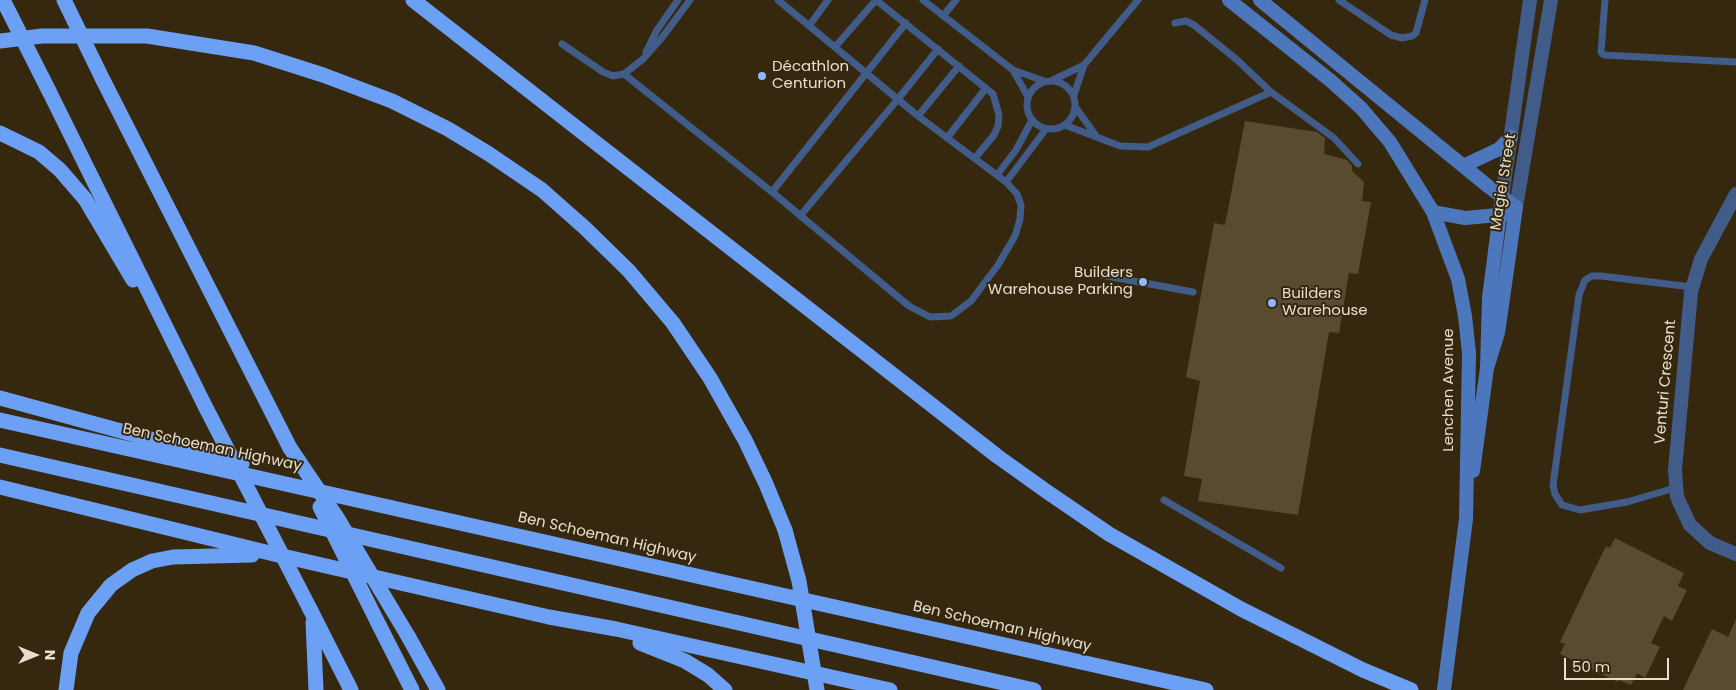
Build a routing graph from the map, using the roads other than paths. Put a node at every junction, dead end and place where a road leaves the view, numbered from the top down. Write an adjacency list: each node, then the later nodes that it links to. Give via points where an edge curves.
1 (3, 0): 64 (highway, bridge)
2 (64, 0): 68 (highway, bridge)
3 (413, 0): 90 (highway, via 1046,491 1109,534 1241,610)
4 (678, 0): 27 (lane, via 656,30)
5 (690, 0): 27 (lane)
6 (828, 0): 22 (lane)
7 (876, 0): 20 (lane); 25 (lane)
8 (923, 0): 19 (lane)
9 (956, 0): 19 (lane)
10 (1138, 0): 29 (lane)
11 (1229, 0): 58 (main road, Lenchen Avenue, via 1360,108 1390,142)
12 (1260, 0): 51 (main road)
13 (1339, 0): 14 (lane, via 1392,35 1408,38 1419,27)
14 (1425, 0)
15 (1530, 0): 47 (street, Magiel Street)
16 (1551, 0): 57 (street, Magiel Street)
17 (1605, 0): 28 (lane, via 1601,52 1604,55)
18 (782, 1): 22 (lane)
19 (943, 16): 31 (lane)
20 (906, 23): 26 (lane); 32 (lane)
21 (1175, 23): 36 (lane, via 1186,21 1194,25)
22 (809, 26): 25 (lane)
23 (0, 41): 86 (highway, bridge, via 42,36 147,36 254,53 392,101 448,129 542,190 629,271 673,323 710,378 745,440 784,530 799,581)
24 (562, 44): 33 (lane, via 602,72 613,76)
25 (835, 47): 32 (lane)
26 (938, 49): 30 (lane); 39 (lane)
27 (643, 59): 33 (lane)
28 (1736, 62)
29 (1084, 65): 34 (lane); 37 (lane)
30 (959, 66): 35 (lane); 41 (lane)
31 (1013, 70): 34 (lane); 38 (lane)
32 (866, 72): 39 (lane); 54 (lane)
33 (624, 74): 54 (lane)
34 (1048, 80): 37 (lane, via 1067,86); 38 (lane, via 1032,90)
35 (986, 88): 48 (lane); 49 (lane, via 997,102 998,126)
36 (1271, 92): 46 (lane, via 1148,147 1120,146); 50 (lane, via 1334,138)
37 (1074, 95): 40 (lane)
38 (1028, 97): 42 (lane)
39 (898, 99): 41 (lane); 59 (lane)
40 (1076, 108): 43 (lane); 46 (lane)
41 (918, 116): 48 (lane)
42 (1032, 120): 44 (lane); 52 (lane)
43 (1065, 125): 44 (lane); 46 (lane)
44 (1046, 129): 53 (lane)
45 (0, 133): 64 (highway, via 39,152 85,199)
46 (1096, 137)
47 (1511, 137): 51 (main road, via 1498,149); 56 (street, Magiel Street)
48 (948, 138): 49 (lane)
49 (975, 158): 52 (lane)
50 (1358, 164)
51 (1463, 166): 56 (main road)
52 (998, 175): 53 (lane)
53 (1006, 182): 59 (lane, via 1017,194 1020,205 1015,236 971,301 945,318 930,317 909,306)
54 (772, 192): 59 (lane)
55 (1736, 194): 62 (street, Venturi Crescent, via 1710,237)
56 (1502, 197): 57 (main road); 60 (main road, Magiel Street)
57 (1516, 210): 60 (main road); 65 (main road, Magiel Street, via 1498,333)
58 (1433, 212): 60 (main road, via 1465,218); 74 (main road, Lenchen Avenue, via 1458,279 1469,353)
59 (800, 216)
60 (1500, 216): 65 (main road, Magiel Street, via 1489,298)
61 (1096, 274): 63 (lane)
62 (1692, 287): 71 (street, Venturi Crescent); 71 (lane, via 1601,276 1585,280 1579,295 1554,485 1562,505 1580,510 1627,502)
63 (1193, 292)
64 (180, 358): 78 (highway, bridge)
65 (1487, 368): 74 (main road, Magiel Street)
66 (0, 398): 72 (highway, via 163,441)
67 (0, 420): 72 (highway, Ben Schoeman Highway)
68 (290, 448): 83 (highway, bridge); 84 (highway, bridge, via 333,512)
69 (0, 455): 88 (highway)
70 (0, 487): 76 (highway)
71 (1675, 488): 75 (street, Venturi Crescent, via 1680,507 1690,525 1710,543)
72 (354, 498): 89 (highway, Ben Schoeman Highway)
73 (1164, 500): 77 (lane)
74 (1466, 519): 91 (main road, Lenchen Avenue)
75 (1736, 554)
76 (278, 555): 79 (highway); 80 (highway, via 173,557 152,561 132,570 111,586 88,614 71,653)
77 (1281, 568)
78 (311, 611): 81 (highway); 82 (highway)
79 (549, 617): 85 (highway, via 657,648 708,675); 87 (highway)
80 (66, 690)
81 (316, 690)
82 (351, 690)
83 (412, 690)
84 (438, 690)
85 (725, 690)
86 (817, 690)
87 (890, 690)
88 (1034, 690)
89 (1206, 690)
90 (1411, 690)
91 (1444, 690)

